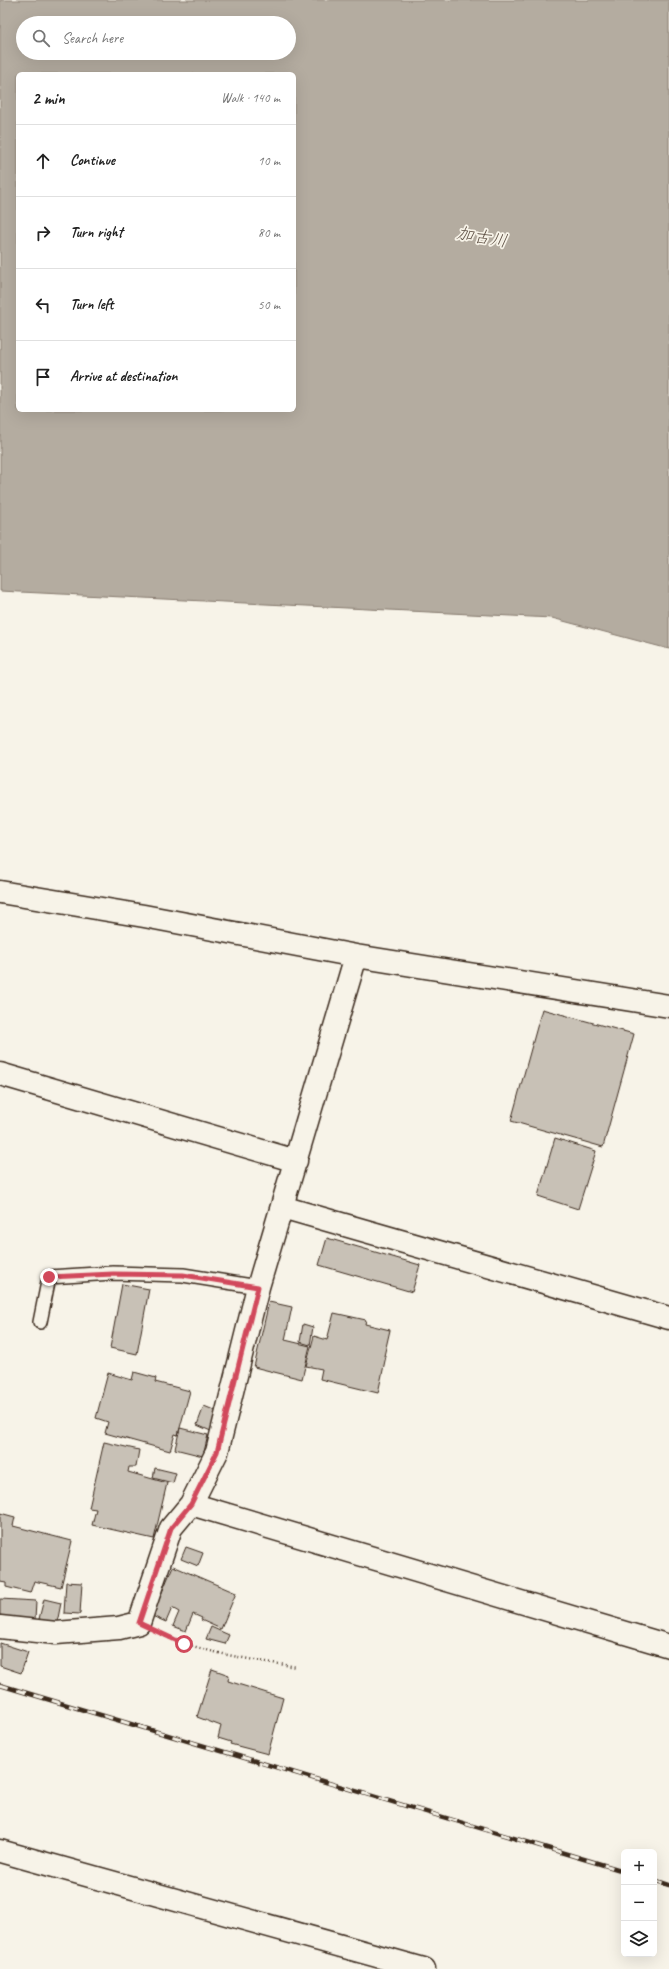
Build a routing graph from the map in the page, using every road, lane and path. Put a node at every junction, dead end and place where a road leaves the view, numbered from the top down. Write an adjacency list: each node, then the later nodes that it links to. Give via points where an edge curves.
1 (0, 892): 2 (street)
2 (356, 956): 3 (street); 5 (street)
3 (669, 1006)
4 (0, 1074): 5 (street)
5 (296, 1161): 6 (street)
6 (282, 1207): 7 (street); 8 (street)
7 (258, 1287): 9 (lane, via 183,1275 113,1274 49,1277); 10 (street, via 217,1452)
8 (669, 1318)
9 (40, 1322)
10 (191, 1504): 11 (street, via 171,1528); 13 (street)
11 (139, 1623): 12 (street, via 119,1628 56,1634); 14 (path, via 184,1644 236,1657)
12 (0, 1627)
13 (669, 1646)
14 (297, 1667)
15 (0, 1851): 16 (street)
16 (424, 1969)

